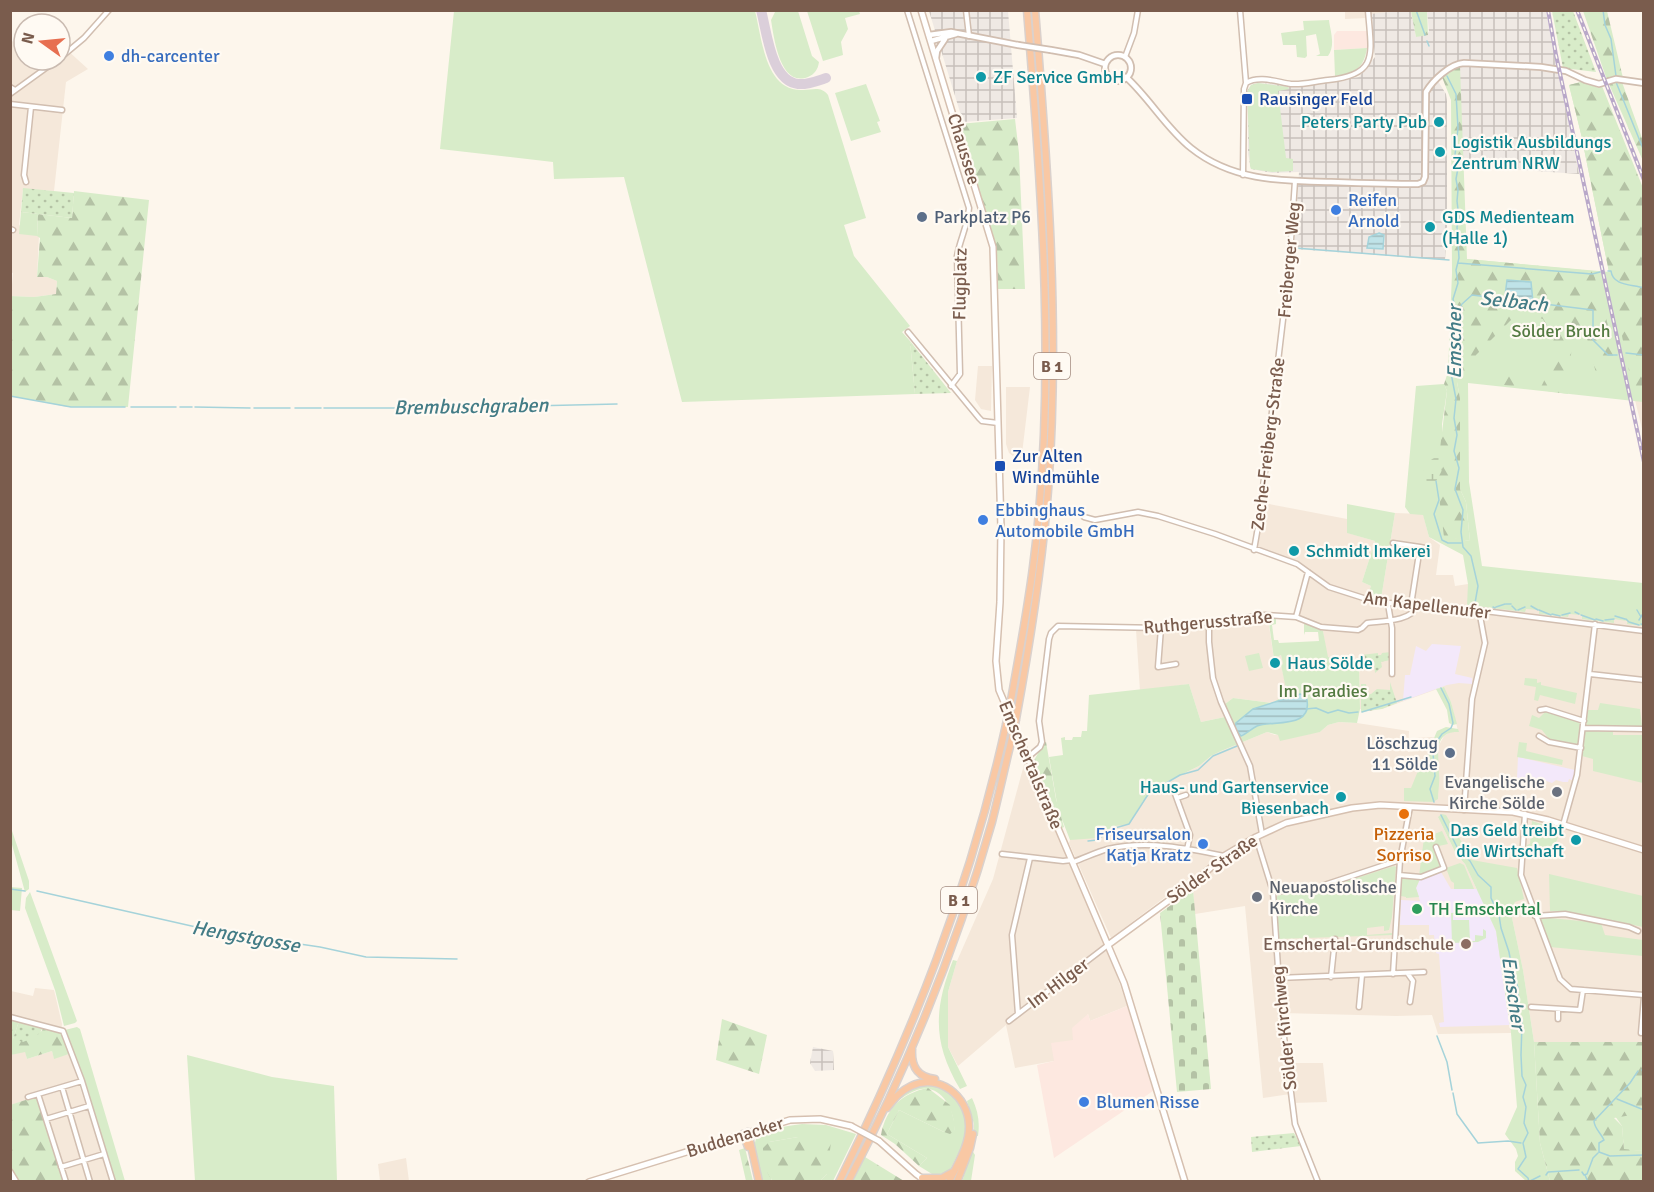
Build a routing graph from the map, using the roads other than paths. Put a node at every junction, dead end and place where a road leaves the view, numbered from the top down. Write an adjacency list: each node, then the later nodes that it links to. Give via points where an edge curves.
1 (109, 10): 14 (street)
2 (908, 10): 34 (street, Flugplatz, via 969,208 957,256 960,374)
3 (921, 10): 12 (main road, Chaussee)
4 (966, 10): 11 (street)
5 (1027, 10): 118 (highway, B 1, bridge, via 1043,273 1044,378 1034,556 1010,706 985,814 940,954 892,1070)
6 (1035, 10): 102 (highway, B 1, bridge, via 1048,197 1052,378 1043,545 1030,645 992,820 950,951)
7 (1138, 10): 15 (street)
8 (1240, 10): 20 (street)
9 (1368, 10): 20 (street, via 1370,53 1358,74 1303,84 1258,79)
10 (956, 34): 11 (street); 12 (street, via 945,32); 13 (street)
11 (969, 36): 17 (street, bridge, via 1079,55)
12 (930, 38): 13 (street); 16 (main road, Chaussee)
13 (947, 38): 16 (street)
14 (72, 48)
15 (1125, 57): 17 (street, via 1113,56); 19 (street, via 1130,68)
16 (936, 58): 31 (main road, Chaussee, via 990,234)
17 (1106, 64): 19 (street, via 1111,78)
18 (41, 72): 23 (street)
19 (1126, 77): 28 (street, via 1190,147)
20 (1246, 83): 28 (street)
21 (1644, 83): 29 (street, via 1616,79 1599,84 1566,71 1541,67 1458,64 1426,92 1425,177 1421,183)
22 (10, 87): 23 (street)
23 (13, 92)
24 (10, 99): 25 (street)
25 (13, 104): 26 (street)
26 (31, 107): 27 (street); 30 (street)
27 (62, 110)
28 (1243, 175): 29 (street)
29 (1295, 181): 33 (street, Freiberger Weg)
30 (26, 182)
31 (996, 291): 35 (main road, Emschertalstraße)
32 (908, 332): 34 (street)
33 (1281, 338): 40 (street, Zeche-Freiberg-Straße)
34 (951, 386): 35 (street, via 982,421)
35 (999, 423): 62 (main road, Emschertalstraße, via 1001,556 996,676 1001,698)
36 (1084, 517): 40 (street, Am Kapellenufer, via 1095,520 1144,513)
37 (1393, 543): 38 (street)
38 (1419, 547): 39 (street); 43 (street)
39 (1425, 548)
40 (1254, 550): 41 (street, Am Kapellenufer, via 1297,564)
41 (1308, 572): 42 (street, Am Kapellenufer, via 1336,590); 46 (street)
42 (1388, 604): 43 (street, Am Kapellenufer); 47 (street)
43 (1411, 605): 44 (street, Am Kapellenufer)
44 (1418, 606): 45 (street, Am Kapellenufer); 47 (street, Ruthgerusstraße, via 1408,615)
45 (1479, 610): 49 (street, Am Kapellenufer); 67 (street, via 1485,643 1471,708)
46 (1296, 617): 47 (street, Ruthgerusstraße, via 1316,626 1348,630); 48 (street, Ruthgerusstraße, via 1265,615)
47 (1390, 619): 53 (street)
48 (1209, 622): 50 (street, Ruthgerusstraße); 70 (street, Sölder Kirchweg, via 1213,678 1250,766)
49 (1595, 624): 51 (street, Am Kapellenufer); 54 (street)
50 (1161, 628): 52 (street, via 1158,667); 62 (street, Ruthgerusstraße, via 1054,629 1049,639 1040,714 1040,747)
51 (1644, 631)
52 (1176, 664)
53 (1392, 674)
54 (1590, 674): 55 (street); 57 (street)
55 (1644, 680)
56 (1540, 710): 57 (street)
57 (1584, 721): 58 (street)
58 (1583, 728): 59 (street); 61 (street)
59 (1644, 729)
60 (1539, 736): 61 (street, via 1549,742)
61 (1581, 748): 69 (street)
62 (1027, 758): 78 (main road, Emschertalstraße)
63 (1174, 791): 65 (street)
64 (1186, 795): 65 (street)
65 (1177, 798): 72 (street, via 1190,835)
66 (1410, 807): 67 (main road, Sölder Straße); 70 (main road, Sölder Straße, via 1352,808 1286,823); 77 (street)
67 (1464, 810): 68 (main road, Sölder Straße)
68 (1525, 814): 69 (main road, Sölder Straße); 81 (street, via 1521,875)
69 (1563, 825): 73 (main road, Sölder Straße)
70 (1259, 835): 75 (main road, Sölder Straße); 80 (street, Sölder Kirchweg)
71 (1436, 847): 79 (street, via 1444,868 1420,877)
72 (1187, 849): 75 (street); 78 (street, via 1128,846)
73 (1644, 850)
74 (1002, 854): 76 (street)
75 (1224, 856): 84 (main road, Sölder Straße)
76 (1030, 858): 78 (street); 97 (street, via 1012,935)
77 (1400, 860): 79 (street); 80 (street, via 1315,888)
78 (1072, 861): 84 (main road, Emschertalstraße)
79 (1399, 875): 86 (street)
80 (1273, 892): 90 (street, Sölder Kirchweg)
81 (1535, 915): 82 (street, via 1565,914); 91 (street, via 1560,979 1571,989)
82 (1638, 931)
83 (1335, 939): 89 (street)
84 (1108, 945): 97 (street, Im Hilger); 127 (main road, Emschertalstraße, via 1134,1014)
85 (1424, 972): 87 (street)
86 (1393, 974): 87 (street); 88 (street)
87 (1407, 974): 93 (street, via 1413,981)
88 (1362, 975): 89 (street); 94 (street)
89 (1331, 976): 90 (street)
90 (1278, 978): 128 (street, Sölder Kirchweg, via 1295,1124)
91 (1583, 990): 92 (street); 96 (street, via 1580,1010)
92 (1644, 996): 101 (street)
93 (1410, 1002)
94 (1359, 1007)
95 (1531, 1007): 96 (street)
96 (1558, 1010): 99 (street)
97 (1018, 1014): 100 (street, Im Hilger)
98 (10, 1017): 103 (street, via 60,1029)
99 (1558, 1019)
100 (1009, 1021)
101 (1641, 1034)
102 (912, 1044): 109 (highway, B 1); 116 (highway, via 912,1059 918,1073 954,1087 970,1110 972,1137)
103 (82, 1081): 104 (street); 107 (street)
104 (62, 1087): 105 (street); 108 (street)
105 (38, 1094): 106 (street); 110 (street)
106 (28, 1097)
107 (89, 1106): 108 (street); 112 (street)
108 (69, 1112): 110 (street); 113 (street)
109 (879, 1118): 116 (highway, via 898,1095 915,1084 934,1083 952,1090 964,1105 969,1125); 125 (highway, B 1)
110 (46, 1119): 114 (street)
111 (746, 1133): 117 (main road, Buddenacker, bridge, via 784,1121 825,1119 851,1126 879,1141); 123 (main road, Buddenacker); 124 (highway)
112 (104, 1154): 113 (street); 122 (street)
113 (84, 1160): 114 (street); 121 (street)
114 (61, 1167): 120 (street)
115 (10, 1172): 119 (main road)
116 (957, 1178): 117 (highway); 126 (highway)
117 (924, 1180)
118 (839, 1181)
119 (16, 1182)
120 (66, 1182)
121 (90, 1182)
122 (113, 1182)
123 (589, 1182)
124 (758, 1182)
125 (848, 1182)
126 (949, 1182)
127 (1185, 1182)
128 (1318, 1182)

